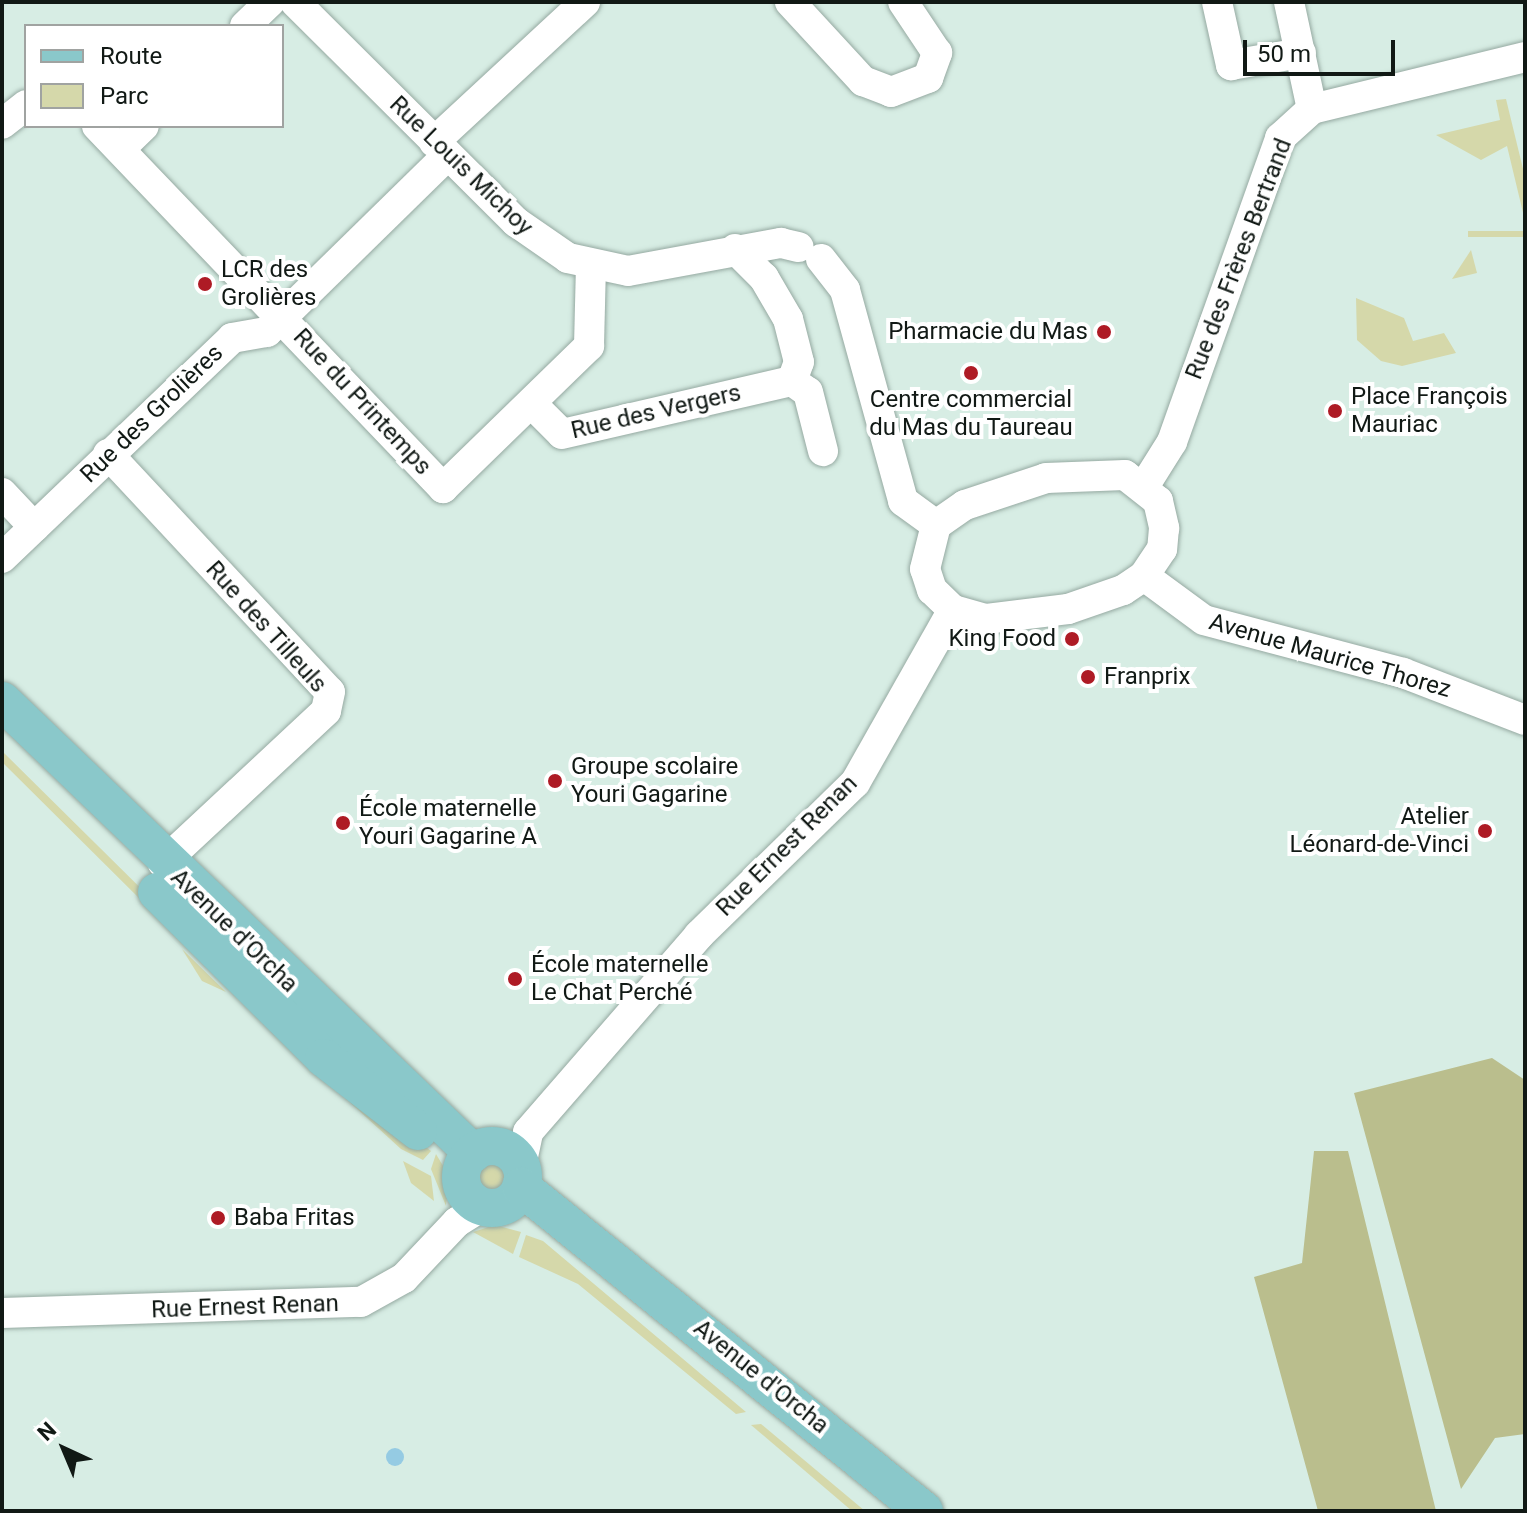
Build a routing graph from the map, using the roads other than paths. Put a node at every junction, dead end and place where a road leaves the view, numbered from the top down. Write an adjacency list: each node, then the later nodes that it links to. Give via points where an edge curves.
1 (270, 2): 8 (street)
2 (295, 2): 17 (street, Rue Louis Michoy)
3 (585, 2): 17 (street, Rue des Grolières)
4 (790, 2): 5 (street, via 863,81 891,92 928,78 937,53)
5 (903, 2)
6 (1217, 2): 9 (street, via 1231,65)
7 (1289, 2): 9 (street)
8 (247, 24)
9 (1301, 53): 12 (street)
10 (1525, 57): 12 (street, Rue des Frères Bertrand)
11 (24, 107): 13 (street)
12 (1312, 109): 25 (street, Rue des Frères Bertrand, via 1280,138 1172,442)
13 (2, 124)
14 (99, 128): 16 (street)
15 (142, 128): 16 (street)
16 (120, 149): 20 (street)
17 (441, 149): 19 (street, Rue Louis Michoy, via 537,239); 20 (street, Rue des Grolières)
18 (735, 249): 19 (street, Rue Louis Michoy, via 628,271); 21 (street, via 764,278 788,319 799,362); 27 (street, Rue Louis Michoy, via 810,253 845,290 903,501)
19 (591, 266): 22 (street, Rue du Printemps, via 594,336)
20 (283, 317): 22 (street, Rue du Printemps, via 443,488); 24 (street, Rue des Grolières, via 258,338 232,338)
21 (792, 381): 22 (street, Rue des Vergers, via 562,434); 23 (street, via 808,392)
22 (532, 404)
23 (823, 451)
24 (108, 454): 28 (street, Rue des Grolières); 35 (street, Rue des Tilleuls, via 330,692 326,711)
25 (1145, 485): 27 (street, via 1125,475 1046,478 965,505); 30 (street, via 1164,528 1162,549)
26 (2, 493): 28 (street)
27 (936, 525): 31 (street, via 925,569 932,590)
28 (34, 527): 29 (street, Rue des Grolières)
29 (2, 558)
30 (1144, 576): 31 (street, via 1068,609 985,619); 33 (street, Avenue Maurice Thorez, via 1204,620)
31 (953, 610): 36 (street, Rue Ernest Renan, via 855,783 745,883)
32 (2, 701): 35 (main road, Avenue d'Orcha)
33 (1522, 711)
34 (2, 737): 36 (main road, Avenue d'Orcha, via 324,1058)
35 (163, 863): 36 (main road, Avenue d'Orcha)
36 (492, 1177): 37 (street, Rue Ernest Renan, via 404,1278 361,1302); 38 (main road, Avenue d'Orcha, via 547,1233 596,1245)
37 (2, 1313)
38 (924, 1511)

